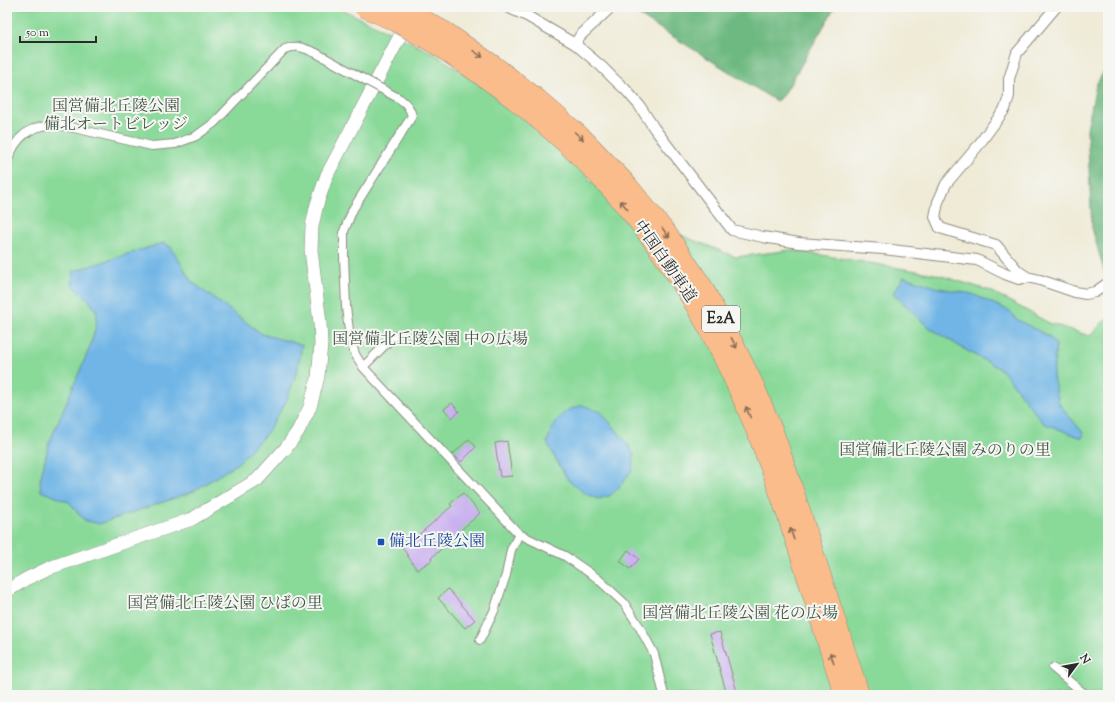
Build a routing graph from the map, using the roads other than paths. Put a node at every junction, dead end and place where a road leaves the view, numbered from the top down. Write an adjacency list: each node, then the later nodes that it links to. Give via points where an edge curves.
1 (363, 7): 7 (highway, 中国自動車道 / E2A, bridge)
2 (400, 7): 7 (highway, 中国自動車道 / E2A, bridge)
3 (415, 7): 15 (street, via 327,176 317,204 312,226 311,250 321,344 318,377 310,407 298,431 257,480 192,519 49,568)
4 (507, 7): 8 (street)
5 (611, 7): 8 (street)
6 (1056, 7): 10 (street, via 1017,53 1009,79 1009,96 1005,109 946,184 935,217 940,228 996,245 1018,271)
7 (442, 39): 19 (highway, 中国自動車道 / E2A, one-way to 7, via 761,443 719,350 687,292 653,241 613,192 571,149 527,110 484,78); 20 (highway, 中国自動車道 / E2A, one-way to 20, via 495,66 583,138 626,183 667,233 702,285 756,389 776,438)
8 (575, 44): 10 (street, via 601,66 639,105 732,230 799,243 883,249 977,260 1019,279)
9 (7, 162): 13 (street, bridge, via 17,141 27,132 45,125 56,124 152,146 175,144 196,136 214,123 285,49 293,46 316,53 400,98 406,103 412,116 352,209 344,232 346,307 350,338)
10 (1027, 277): 11 (street, via 1086,294 1095,292)
11 (1108, 283)
12 (394, 336): 13 (street)
13 (363, 367): 14 (street)
14 (519, 534): 16 (street, via 511,550 494,611); 18 (street, via 565,556 597,578 624,603 654,654)
15 (7, 591)
16 (480, 640)
17 (1053, 668): 21 (street)
18 (664, 695)
19 (844, 695)
20 (860, 695)
21 (1086, 695)

